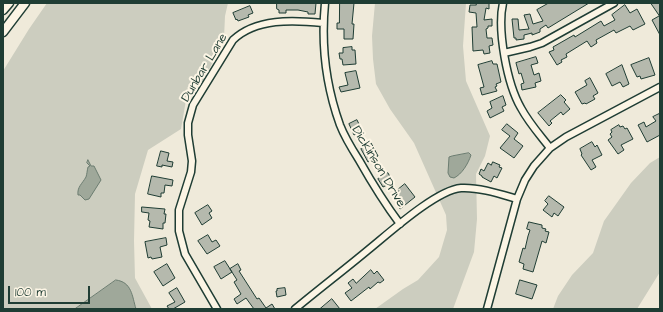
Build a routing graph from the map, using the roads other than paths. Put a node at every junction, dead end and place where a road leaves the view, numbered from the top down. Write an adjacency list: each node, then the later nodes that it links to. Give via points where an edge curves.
1 (9, 3): 6 (street)
2 (25, 3): 8 (street)
3 (325, 3): 7 (street, Dickinson Drive)
4 (502, 3): 9 (street)
5 (614, 3): 9 (street, via 542,43)
6 (3, 10)
7 (323, 23): 13 (street, Dickinson Drive, via 327,75 341,127 380,197); 14 (street, Dunbar Lane, via 296,20 258,25 239,34 193,105 188,123 192,167 180,210 179,230 185,254)
8 (3, 32)
9 (504, 53): 11 (street, via 518,102 528,120)
10 (660, 87): 11 (street)
11 (550, 148): 12 (street, via 529,173)
12 (517, 200): 13 (street, via 479,189 460,188 437,197); 16 (street)
13 (400, 224): 15 (street)
14 (217, 309)
15 (295, 309)
16 (487, 309)

